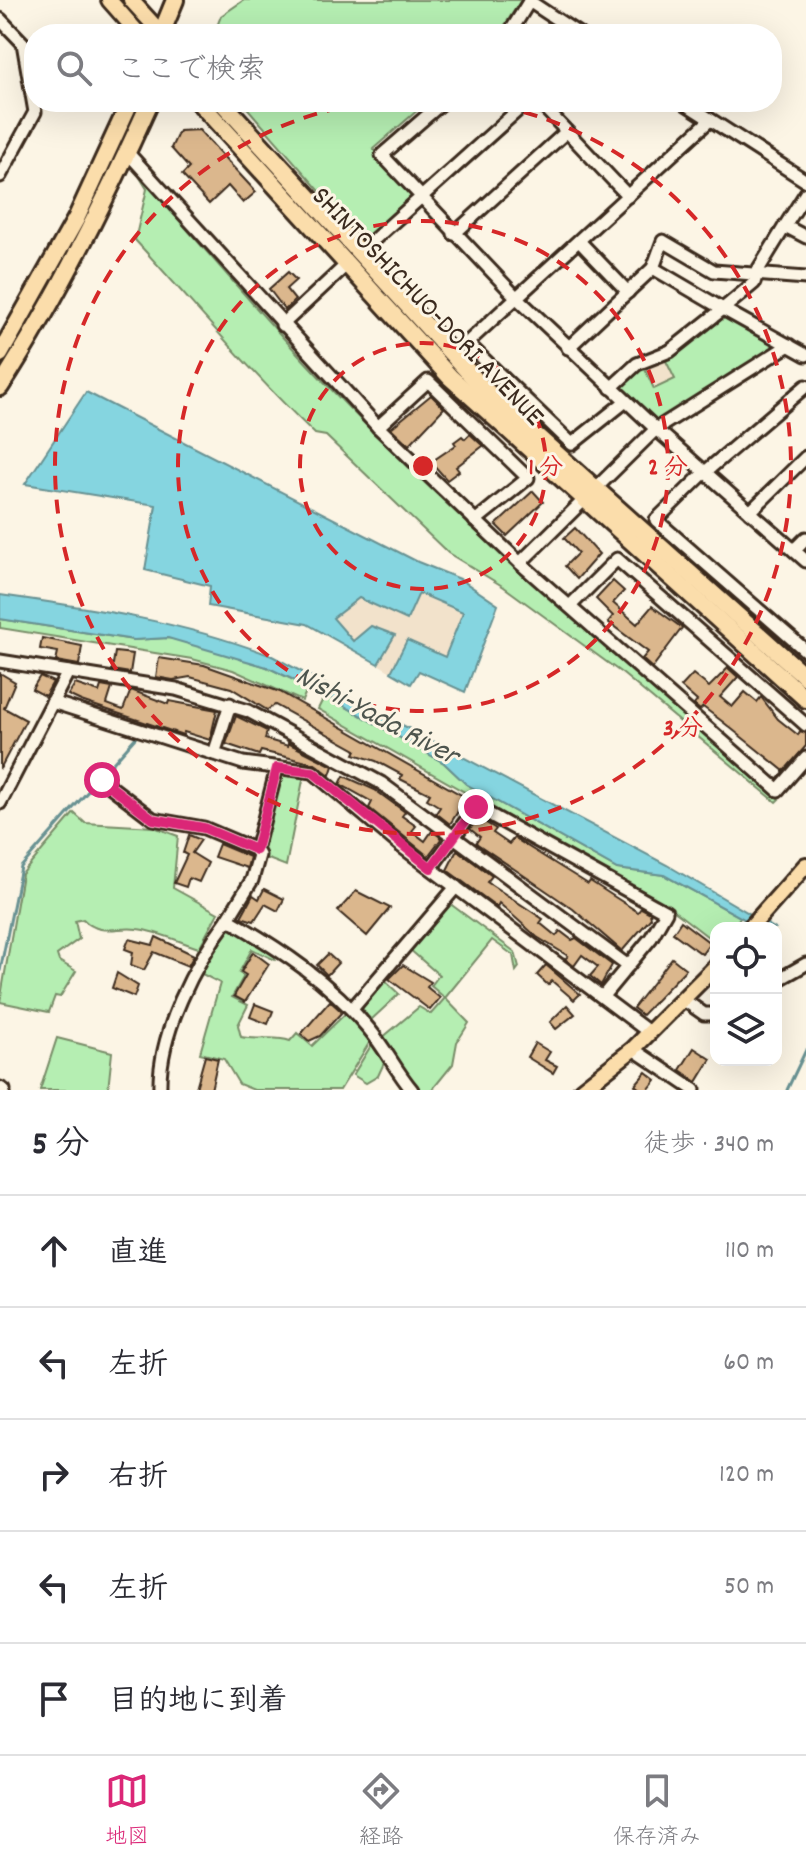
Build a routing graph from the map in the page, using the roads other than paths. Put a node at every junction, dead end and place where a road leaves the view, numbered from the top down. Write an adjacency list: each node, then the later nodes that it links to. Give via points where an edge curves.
1 (109, 0): 6 (main road)
2 (131, 0): 7 (main road)
3 (175, 0): 8 (highway)
4 (529, 0): 9 (street); 10 (street)
5 (0, 19): 11 (street)
6 (130, 24)
7 (152, 24)
8 (165, 24)
9 (515, 24)
10 (564, 24)
11 (24, 49)
12 (35, 112): 24 (street)
13 (125, 112): 43 (highway, via 76,219)
14 (145, 112): 23 (highway)
15 (208, 112): 34 (highway, SHINTOSHICHUO-DORI AVENUE)
16 (231, 112): 33 (highway, SHINTOSHICHUO-DORI AVENUE)
17 (431, 112): 28 (street, via 382,155)
18 (516, 112): 28 (street)
19 (548, 112): 22 (street)
20 (698, 112): 21 (street)
21 (710, 120): 25 (street); 27 (street)
22 (566, 132): 27 (street); 30 (street)
23 (127, 152): 41 (street); 47 (highway)
24 (0, 176)
25 (806, 181)
26 (806, 193): 29 (street)
27 (628, 196): 32 (street)
28 (419, 198): 30 (street); 33 (street)
29 (785, 226): 31 (street); 36 (street)
30 (454, 234): 39 (street)
31 (806, 237)
32 (579, 241): 38 (street); 39 (street)
33 (358, 254): 54 (highway, SHINTOSHICHUO-DORI AVENUE)
34 (345, 266): 41 (street); 54 (highway, SHINTOSHICHUO-DORI AVENUE, via 450,377)
35 (653, 268): 36 (street, via 663,241 714,271); 38 (street); 40 (street)
36 (757, 272): 37 (street); 40 (street, via 754,283)
37 (806, 278)
38 (628, 292): 44 (street)
39 (517, 298): 44 (street); 49 (street, via 467,343 549,423 572,444)
40 (723, 309): 42 (street); 48 (street, via 670,351 637,364)
41 (282, 325): 50 (street)
42 (789, 345): 45 (street); 51 (street)
43 (2, 347)
44 (568, 348): 48 (street)
45 (806, 355)
46 (806, 386): 53 (street)
47 (0, 387)
48 (611, 388): 49 (street)
49 (626, 401): 51 (street)
50 (378, 427): 56 (street); 56 (street, via 428,381 528,478)
51 (656, 429): 53 (street); 54 (street)
52 (806, 457): 55 (street)
53 (704, 473): 55 (street); 62 (street, via 656,520)
54 (589, 495): 60 (street); 65 (highway, SHINTOSHICHUO-DORI AVENUE); 66 (highway, SHINTOSHICHUO-DORI AVENUE)
55 (750, 512): 58 (street)
56 (475, 521): 60 (street)
57 (806, 538): 58 (street)
58 (794, 550): 59 (street)
59 (806, 561)
60 (520, 563): 61 (street)
61 (570, 606): 69 (street, via 617,559); 71 (street, via 778,790)
62 (806, 651)
63 (0, 662): 64 (street)
64 (68, 672): 67 (street); 68 (street, via 176,689)
65 (806, 677)
66 (806, 699)
67 (52, 702): 70 (street); 74 (street)
68 (230, 704): 70 (street); 75 (street, via 381,783)
69 (806, 725)
70 (214, 754): 72 (street)
71 (806, 758)
72 (277, 768): 76 (street); 78 (street, via 313,772)
73 (102, 780): 76 (street, via 153,819 204,828)
74 (0, 803)
75 (454, 837): 78 (street); 83 (street); 83 (street, via 476,807 666,912)
76 (256, 850): 80 (street, via 259,859 252,880)
77 (806, 865): 81 (main road)
78 (431, 868): 79 (street)
79 (456, 887): 86 (street); 88 (street)
80 (228, 919): 88 (street, via 288,954); 92 (street, via 204,950 180,1004 161,1064)
81 (755, 922)
82 (806, 964): 85 (street)
83 (628, 966): 86 (street)
84 (710, 972): 87 (main road)
85 (782, 978)
86 (603, 996): 90 (street)
87 (684, 1000): 89 (street); 90 (main road)
88 (352, 1009): 93 (street)
89 (710, 1014)
90 (650, 1033): 91 (main road)
91 (633, 1049): 94 (main road); 95 (street)
92 (160, 1090)
93 (412, 1090)
94 (581, 1090)
95 (694, 1090)

